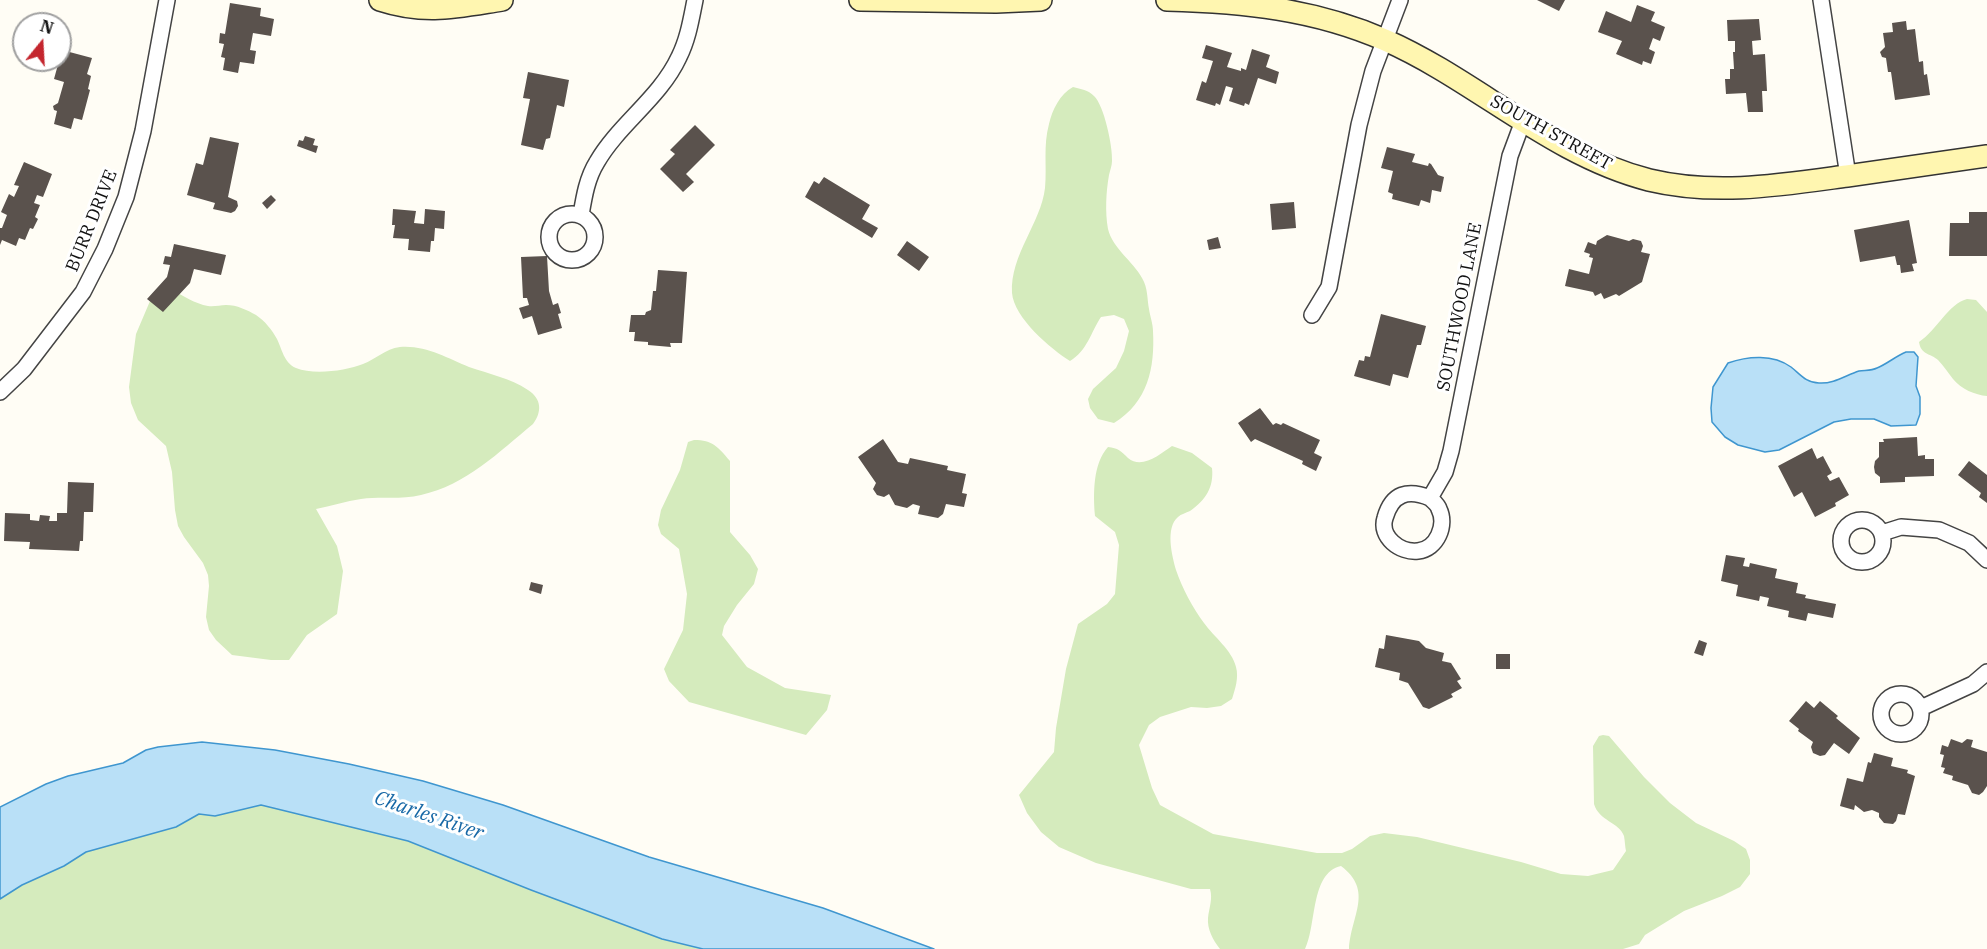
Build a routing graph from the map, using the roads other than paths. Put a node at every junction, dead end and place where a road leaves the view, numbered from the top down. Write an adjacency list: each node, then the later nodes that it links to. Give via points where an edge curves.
1 (167, 0): 16 (street, BURR DRIVE, via 143,131 126,197 105,249 83,292 24,369)
2 (380, 0): 3 (street, via 428,10)
3 (502, 0)
4 (694, 0): 14 (street, via 688,36 678,58 668,76 595,165)
5 (861, 0): 6 (street)
6 (1041, 0)
7 (1167, 0): 10 (street, SOUTH STREET, via 1283,9)
8 (1400, 0): 10 (street)
9 (1821, 0): 13 (street)
10 (1385, 40): 11 (street, SOUTH STREET); 15 (street, via 1359,125 1329,286)
11 (1523, 121): 13 (street, SOUTH STREET, via 1610,167 1674,185 1749,188); 17 (street, SOUTHWOOD LANE, via 1510,156 1451,451 1445,472)
12 (1987, 156): 13 (street, SOUTH STREET)
13 (1848, 176)
14 (581, 215)
15 (1312, 315)
16 (0, 392)
17 (1430, 498)
18 (1882, 533): 19 (street, via 1901,527 1939,530 1969,543)
19 (1987, 560)
20 (1987, 672): 21 (street, via 1973,684)
21 (1921, 708)

